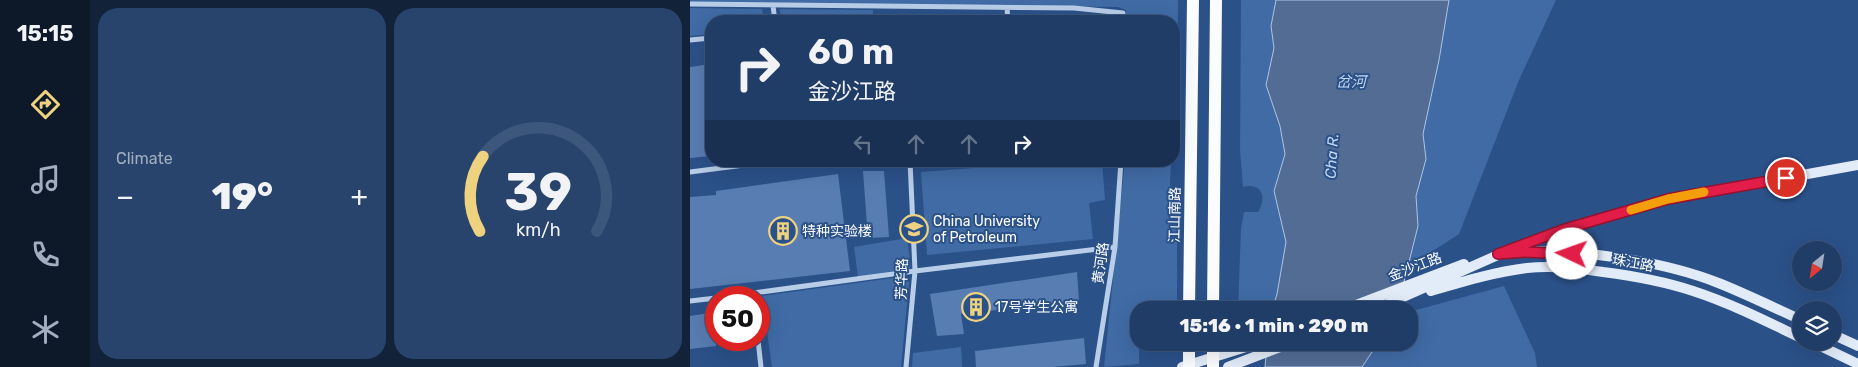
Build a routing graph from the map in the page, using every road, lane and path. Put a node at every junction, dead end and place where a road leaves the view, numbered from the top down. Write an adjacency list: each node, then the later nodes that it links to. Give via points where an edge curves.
1 (1193, 0): 25 (main road, 江山南路)
2 (1216, 0): 26 (main road)
3 (690, 4): 4 (street)
4 (773, 6): 5 (street); 7 (street)
5 (888, 6): 6 (street); 8 (street)
6 (1007, 8): 9 (street); 10 (street, via 1074,8)
7 (774, 15)
8 (888, 15)
9 (1008, 15)
10 (1123, 15)
11 (705, 39): 12 (street)
12 (690, 40)
13 (1858, 165): 19 (main road, 金沙江路, via 1668,199 1565,229)
14 (729, 167): 17 (street)
15 (910, 167): 20 (street, 芳华路)
16 (1121, 167): 18 (street, 黄河路)
17 (690, 172)
18 (1115, 247): 20 (street); 43 (street, 黄河路)
19 (1498, 254): 21 (main road); 27 (main road, 金沙江路, via 1482,257); 28 (main road, 金沙江路); 30 (main road, 珠江路, via 1525,252 1605,256 1687,272)
20 (915, 271): 22 (street); 42 (street, 芳华路)
21 (1503, 272): 29 (main road, 珠江路); 31 (main road, 珠江路, via 1553,267 1645,278 1693,291)
22 (770, 292)
23 (705, 299): 24 (street)
24 (690, 301)
25 (1189, 301)
26 (1213, 301)
27 (1366, 301)
28 (1396, 301)
29 (1398, 301)
30 (1792, 316)
31 (1792, 334)
32 (1842, 339): 33 (main road)
33 (1858, 346)
34 (759, 351): 41 (street)
35 (1188, 351): 44 (main road)
36 (1240, 351): 39 (main road)
37 (1271, 351): 45 (main road)
38 (1831, 351): 40 (main road)
39 (1213, 362): 44 (main road)
40 (1858, 364)
41 (761, 367)
42 (906, 367)
43 (1096, 367)
44 (1186, 367)
45 (1228, 367)

